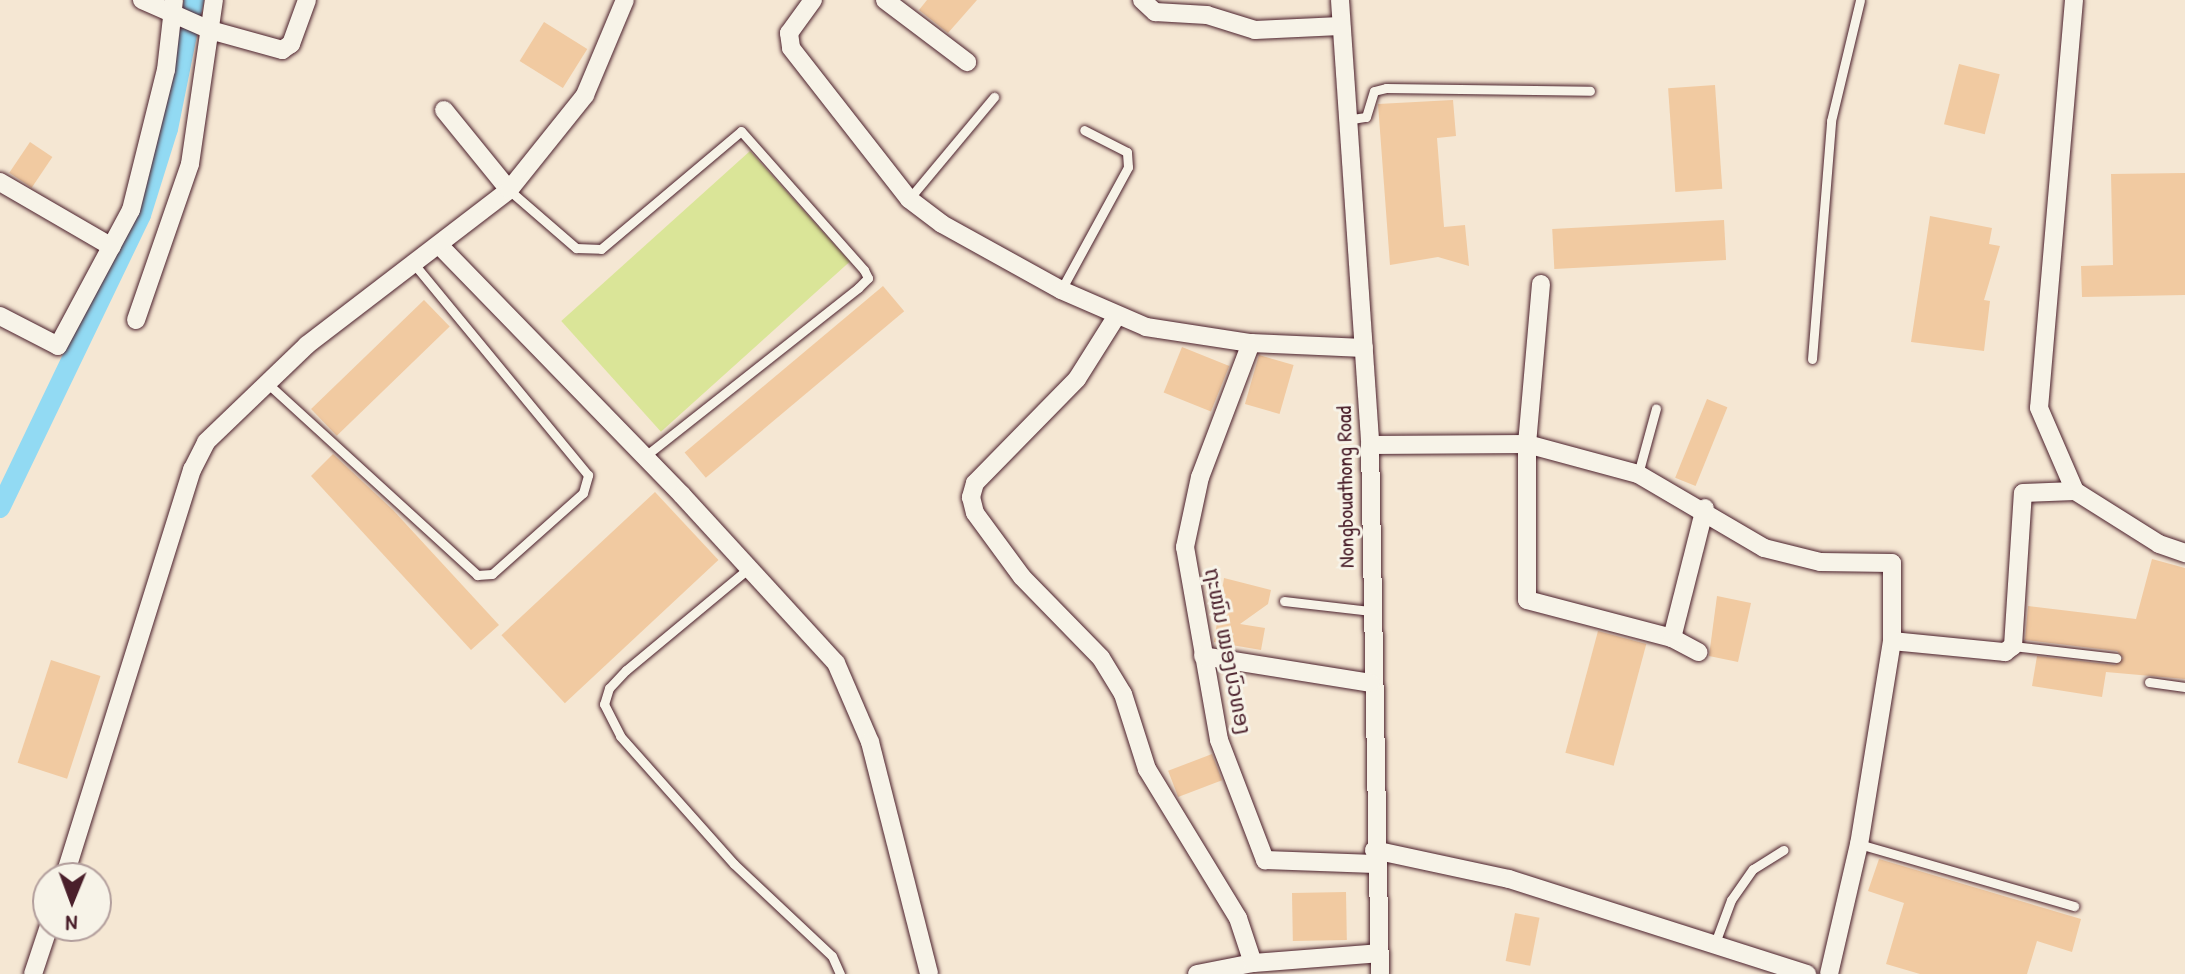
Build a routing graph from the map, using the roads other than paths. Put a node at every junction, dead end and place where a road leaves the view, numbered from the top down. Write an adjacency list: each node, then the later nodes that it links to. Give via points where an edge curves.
1 (142, 0): 11 (street)
2 (214, 0): 13 (street)
3 (307, 0): 13 (street, via 291,44 282,50)
4 (625, 0): 21 (street, via 585,95)
5 (813, 0): 22 (street, via 789,33 791,48)
6 (885, 0): 14 (street)
7 (1142, 0): 12 (street, via 1155,12 1207,15 1255,30)
8 (1340, 0): 12 (street, Nongbouathong Road)
9 (1860, 0): 33 (lane, via 1831,121)
10 (2074, 0): 40 (street, via 2039,408)
11 (176, 10): 13 (street); 24 (street, via 149,149 131,210)
12 (1340, 26): 18 (street, Nongbouathong Road)
13 (206, 28): 30 (street, via 190,164)
14 (967, 62)
15 (1590, 91): 18 (lane, via 1386,88 1374,91 1366,117)
16 (994, 97): 22 (lane)
17 (444, 110): 21 (street)
18 (1346, 120): 32 (street, Nongbouathong Road)
19 (1084, 130): 27 (lane, via 1127,152 1128,167)
20 (0, 182): 24 (street)
21 (509, 190): 23 (street); 38 (lane, via 576,248 601,249 741,131 864,270 868,278 858,288)
22 (909, 199): 27 (street, via 942,224)
23 (439, 245): 25 (street); 38 (street)
24 (112, 247): 28 (street, via 58,346)
25 (414, 264): 34 (street); 34 (lane, via 588,475 583,493 492,574 477,575)
26 (1541, 284): 36 (street)
27 (1061, 290): 29 (street)
28 (0, 316)
29 (1116, 317): 31 (street); 63 (street, via 1077,379 975,483 971,497 975,513 1022,577 1101,658 1123,694 1147,769 1238,918)
30 (136, 320)
31 (1251, 343): 32 (street); 50 (street, ຖະໜົນ ໝອງບົວທອງ, via 1200,477 1185,547)
32 (1364, 348): 37 (street, Nongbouathong Road)
33 (1812, 359)
34 (265, 380): 58 (street, via 206,442 192,470)
35 (1656, 408): 39 (lane)
36 (1527, 444): 37 (street); 39 (street); 46 (street, via 1527,600)
37 (1370, 445): 45 (street, Nongbouathong Road)
38 (645, 456): 43 (street)
39 (1638, 474): 41 (street)
40 (2075, 491): 42 (street, via 2159,544); 48 (street, via 2023,493)
41 (1705, 508): 46 (street); 47 (street, via 1764,548 1803,560 1892,563)
42 (2185, 553)
43 (749, 568): 66 (lane, via 626,670 609,688 604,704 620,736 734,864 832,956); 67 (street, via 836,663 856,699)
44 (1284, 601): 45 (lane)
45 (1371, 611): 53 (street, Nongbouathong Road)
46 (1672, 638): 49 (street)
47 (1892, 641): 48 (street, via 2005,652); 55 (street)
48 (2013, 646): 51 (lane)
49 (1698, 652)
50 (1203, 656): 53 (street); 57 (street, ຖະໜົນ ໝອງບົວທອງ, via 1219,740 1265,860)
51 (2116, 658)
52 (2149, 682): 54 (lane)
53 (1371, 683): 57 (street, Nongbouathong Road)
54 (2185, 687)
55 (1859, 844): 59 (lane); 71 (street)
56 (1784, 850): 61 (lane, via 1753,869 1731,900)
57 (1375, 857): 61 (street, via 1509,879); 62 (street, Nongbouathong Road)
58 (69, 862)
59 (2074, 906)
60 (44, 942): 65 (street)
61 (1715, 943): 70 (street)
62 (1379, 953): 64 (street); 69 (street, Nongbouathong Road)
63 (1253, 963): 64 (street); 68 (street)
64 (1279, 967)
65 (33, 974)
66 (840, 974)
67 (929, 974)
68 (1197, 974)
69 (1380, 974)
70 (1807, 974)
71 (1829, 974)

